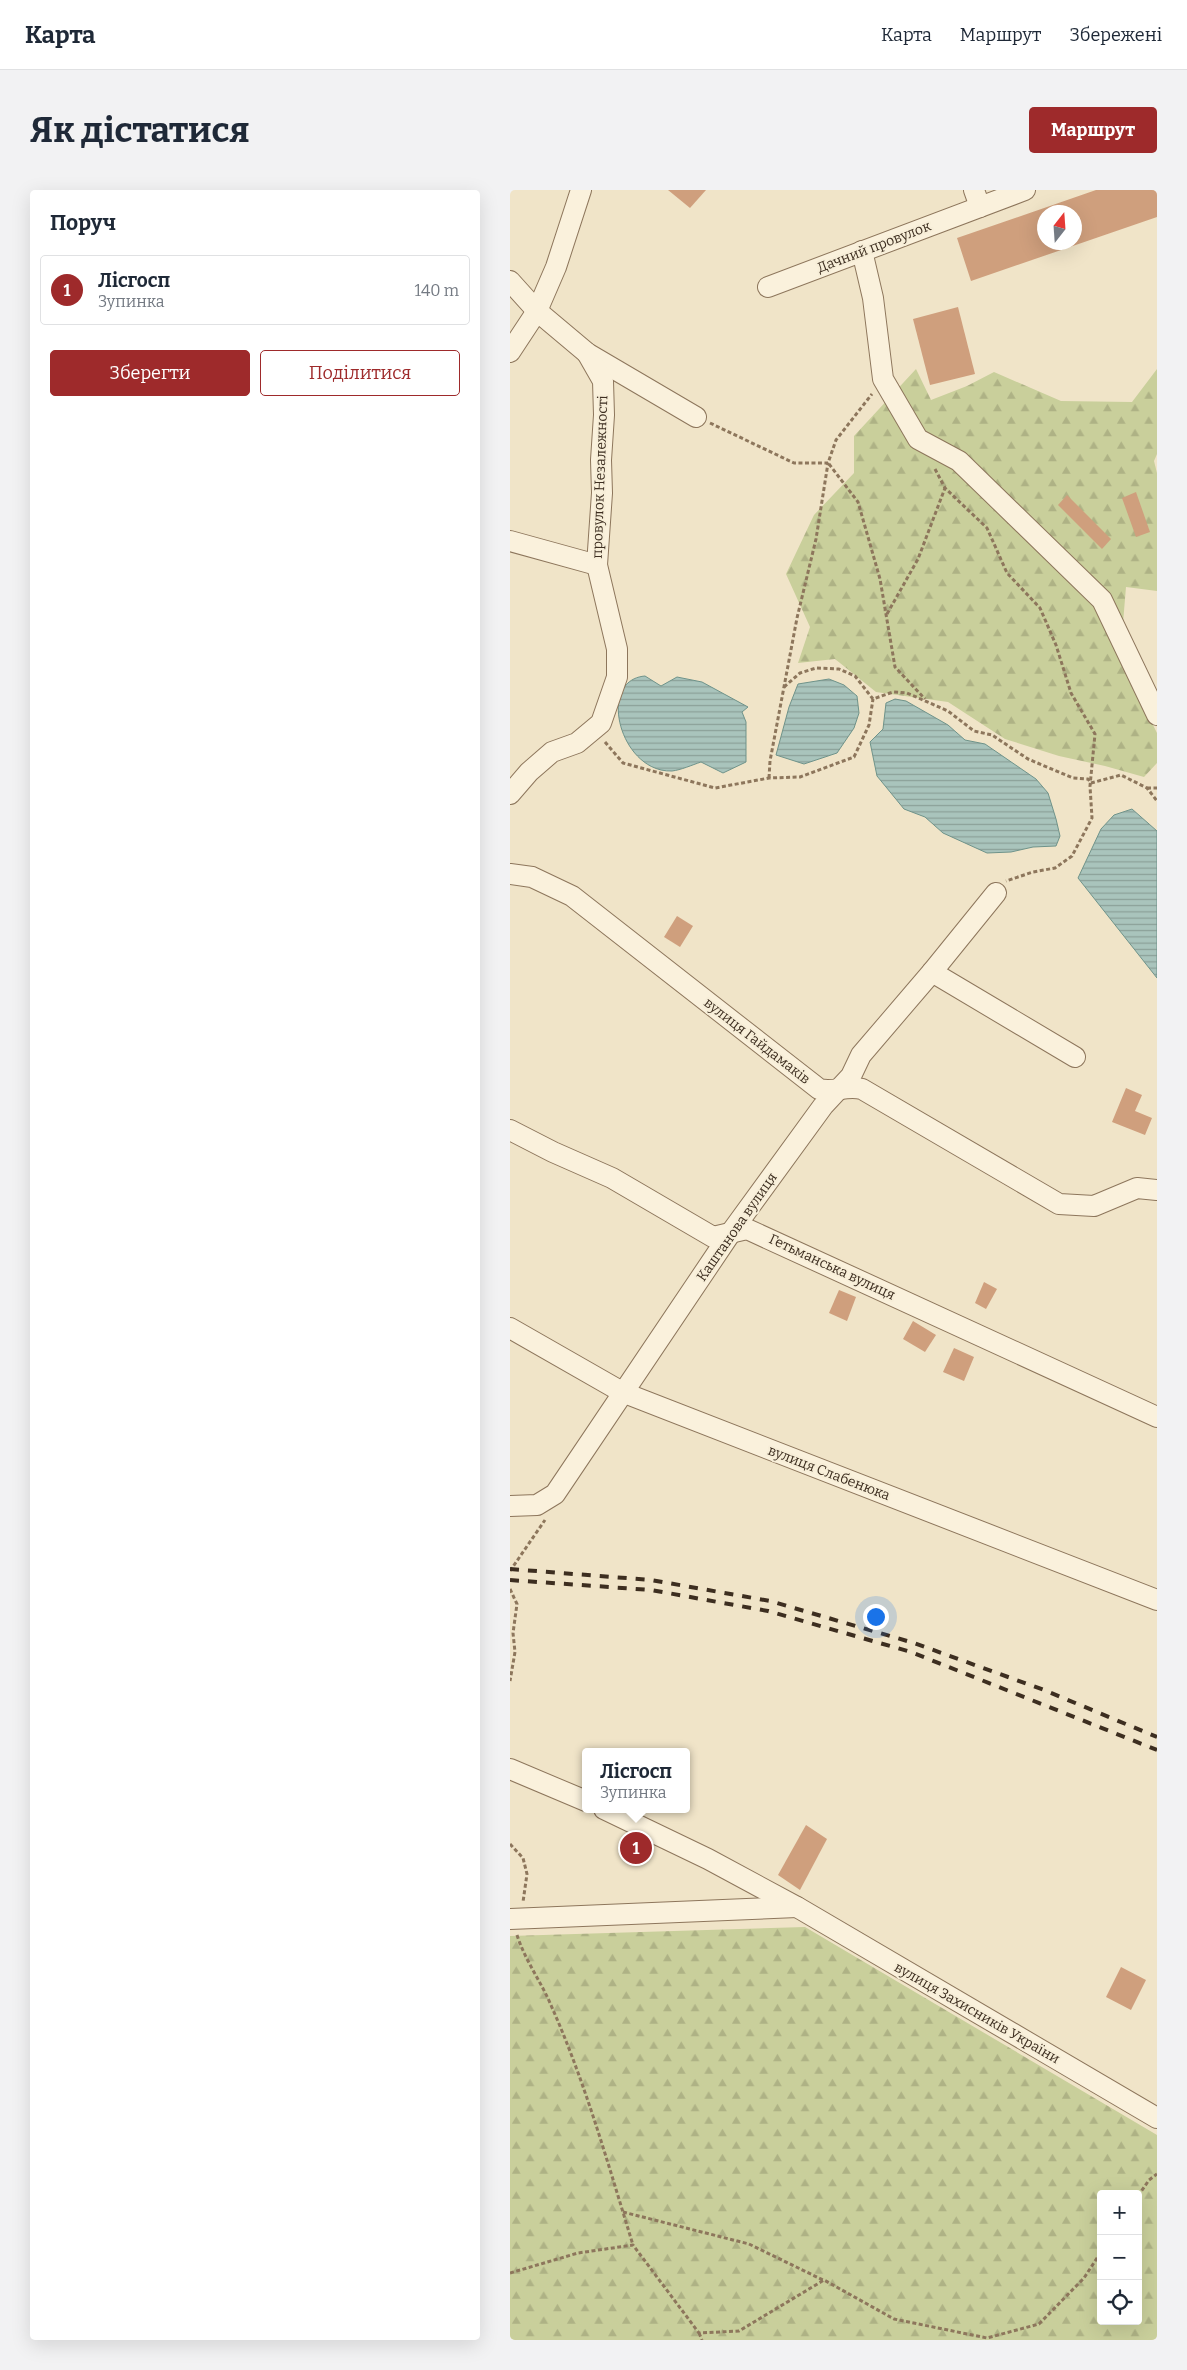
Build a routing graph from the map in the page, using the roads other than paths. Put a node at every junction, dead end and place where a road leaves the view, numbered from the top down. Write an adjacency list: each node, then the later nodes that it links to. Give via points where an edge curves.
1 (581, 190): 7 (street, via 556,267)
2 (1024, 190): 3 (street, Дачний провулок)
3 (977, 198): 4 (street, Дачний провулок)
4 (862, 251): 6 (street, Дачний провулок); 13 (street, via 873,298 883,379 918,439 959,461 1102,600)
5 (510, 281): 7 (street, провулок Незалежності)
6 (768, 286)
7 (537, 311): 8 (street); 9 (street, провулок Незалежності)
8 (510, 352)
9 (587, 353): 10 (street, провулок Незалежності); 12 (street, провулок Незалежності, via 603,381 602,494)
10 (696, 417)
11 (510, 541): 12 (street)
12 (597, 565): 14 (street, провулок Незалежності, via 617,649 617,677 601,724 577,743 552,752)
13 (1157, 715)
14 (510, 794)
15 (510, 874): 19 (street, вулиця Гайдамаків, via 532,877 572,896 805,1080 829,1092)
16 (996, 893): 17 (street, Каштанова вулиця)
17 (932, 972): 18 (street); 19 (street, Каштанова вулиця, via 860,1055)
18 (1075, 1057)
19 (842, 1088): 21 (street, вулиця Гайдамаків, via 862,1089 1059,1204 1094,1206 1137,1188); 22 (street, Каштанова вулиця, via 824,1106)
20 (510, 1130): 22 (street, Гетьманська вулиця, via 612,1178 713,1237)
21 (1157, 1190)
22 (732, 1231): 24 (street, Каштанова вулиця); 25 (street, Гетьманська вулиця, via 747,1229)
23 (510, 1328): 24 (street, вулиця Слабенюка)
24 (622, 1392): 26 (street, Каштанова вулиця, via 554,1494 537,1505); 27 (street, вулиця Слабенюка)
25 (1157, 1417)
26 (510, 1506)
27 (1157, 1600)
28 (510, 1769): 29 (street)
29 (582, 1800)
30 (612, 1813): 31 (street, вулиця Захисників України)
31 (797, 1907): 32 (street); 33 (street, вулиця Захисників України)
32 (511, 1919)
33 (1157, 2118)

